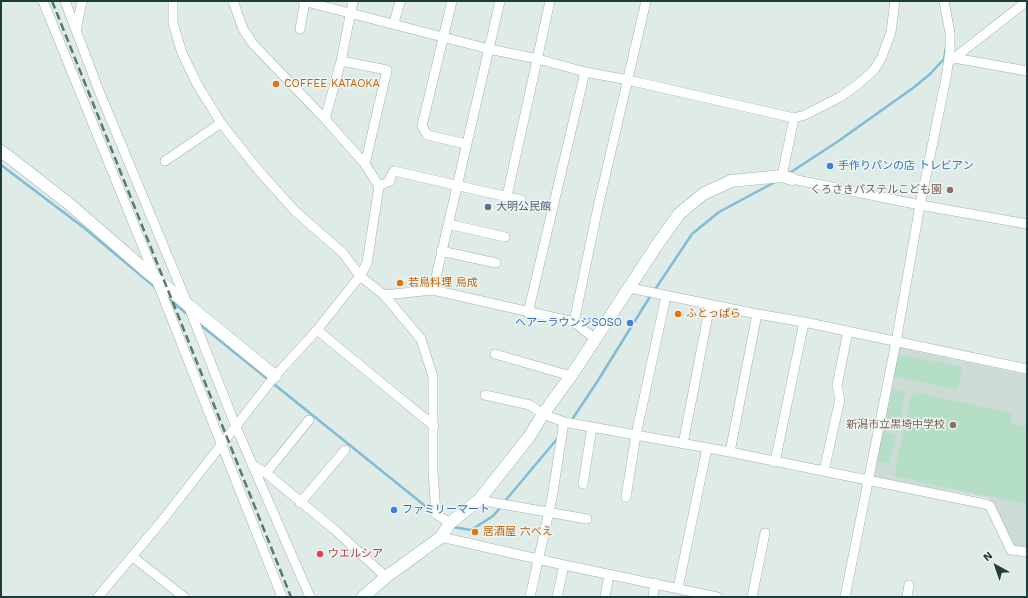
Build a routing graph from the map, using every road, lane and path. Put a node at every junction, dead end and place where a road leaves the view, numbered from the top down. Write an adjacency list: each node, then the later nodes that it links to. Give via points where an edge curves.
1 (43, 1): 47 (street)
2 (65, 1): 19 (street)
3 (82, 1): 19 (street)
4 (173, 1): 30 (street, via 173,23 182,53)
5 (233, 1): 29 (street, via 243,29 253,44)
6 (304, 1): 16 (street); 18 (street)
7 (352, 1): 16 (street)
8 (400, 1): 17 (street)
9 (452, 1): 20 (street)
10 (500, 1): 21 (street)
11 (550, 1): 22 (street)
12 (646, 1): 27 (street)
13 (895, 1): 28 (street, via 891,32 881,59 873,71 840,97)
14 (944, 1): 23 (street, via 950,28)
15 (1026, 1): 23 (street)
16 (349, 14): 17 (street); 24 (street)
17 (394, 23): 20 (street)
18 (300, 29)
19 (76, 31): 52 (street)
20 (442, 36): 21 (street); 31 (street, via 422,126 427,135)
21 (489, 49): 22 (street); 31 (street)
22 (538, 59): 26 (street); 38 (street)
23 (951, 60): 25 (street); 40 (street)
24 (341, 61): 29 (street); 34 (street, via 387,70)
25 (1027, 71)
26 (586, 72): 27 (street); 54 (street)
27 (628, 80): 28 (street); 56 (street)
28 (794, 118): 35 (street)
29 (326, 119): 34 (street)
30 (221, 123): 33 (street); 46 (street, via 290,206 343,253)
31 (466, 144): 37 (street)
32 (1, 151): 47 (street, via 68,203)
33 (165, 161)
34 (365, 164): 36 (street)
35 (787, 177): 40 (street); 48 (street, via 731,181 703,194 679,214 656,245)
36 (379, 186): 37 (street, via 390,182 394,171); 46 (street, via 367,263)
37 (457, 186): 38 (street); 41 (street)
38 (507, 196): 39 (street)
39 (521, 200)
40 (920, 205): 42 (street); 61 (street)
41 (448, 224): 43 (street); 44 (street)
42 (1027, 224)
43 (505, 237)
44 (441, 251): 45 (street); 49 (street)
45 (496, 263)
46 (360, 276): 50 (street); 58 (street)
47 (156, 279): 52 (street); 74 (street)
48 (630, 288): 51 (street); 60 (street)
49 (433, 290): 50 (street); 54 (street)
50 (384, 295): 70 (street, via 421,339 433,377)
51 (666, 296): 53 (street); 73 (street)
52 (188, 305): 64 (street); 71 (street)
53 (710, 305): 55 (street); 75 (street)
54 (528, 312): 56 (street)
55 (757, 314): 57 (street); 78 (street)
56 (574, 322): 60 (street)
57 (804, 322): 59 (street); 79 (street)
58 (317, 330): 64 (street); 70 (street)
59 (848, 331): 61 (street); 81 (street, via 837,386 840,399)
60 (595, 338): 65 (street)
61 (896, 342): 63 (street); 83 (street)
62 (495, 354): 65 (street)
63 (1027, 369)
64 (275, 376): 71 (street)
65 (571, 376): 67 (street)
66 (485, 395): 67 (street, via 530,405)
67 (543, 414): 69 (street); 86 (street, via 529,437)
68 (309, 420): 82 (street)
69 (564, 422): 72 (street); 88 (street)
70 (434, 426): 90 (street, via 433,471 436,514)
71 (236, 427): 74 (street); 80 (street)
72 (592, 427): 73 (street); 84 (street)
73 (636, 436): 75 (street); 85 (street)
74 (222, 444): 94 (street); 105 (street)
75 (683, 444): 76 (street)
76 (707, 448): 78 (street); 101 (street)
77 (345, 450): 87 (street)
78 (730, 452): 79 (street)
79 (775, 462): 81 (street)
80 (252, 465): 82 (street); 106 (street)
81 (824, 471): 83 (street)
82 (266, 473): 87 (street)
83 (868, 480): 93 (street, via 990,506 1011,550); 114 (street)
84 (583, 484)
85 (626, 497)
86 (479, 500): 88 (street); 90 (street)
87 (300, 503): 98 (street, via 336,531)
88 (548, 511): 89 (street); 95 (street)
89 (586, 519)
90 (450, 523): 92 (street)
91 (765, 533): 113 (street)
92 (441, 536): 95 (street); 98 (street)
93 (1027, 552)
94 (133, 557): 103 (street); 104 (street)
95 (538, 559): 96 (street); 108 (street)
96 (564, 565): 97 (street); 109 (street)
97 (610, 575): 99 (street); 110 (street)
98 (386, 577): 107 (street)
99 (655, 583): 101 (street); 111 (street)
100 (908, 584): 115 (street)
101 (678, 588): 102 (street)
102 (698, 595): 112 (street)
103 (98, 597)
104 (184, 597)
105 (282, 597)
106 (310, 597)
107 (363, 597)
108 (530, 597)
109 (558, 597)
110 (605, 597)
111 (652, 597)
112 (717, 597)
113 (752, 597)
114 (845, 597)
115 (907, 597)

